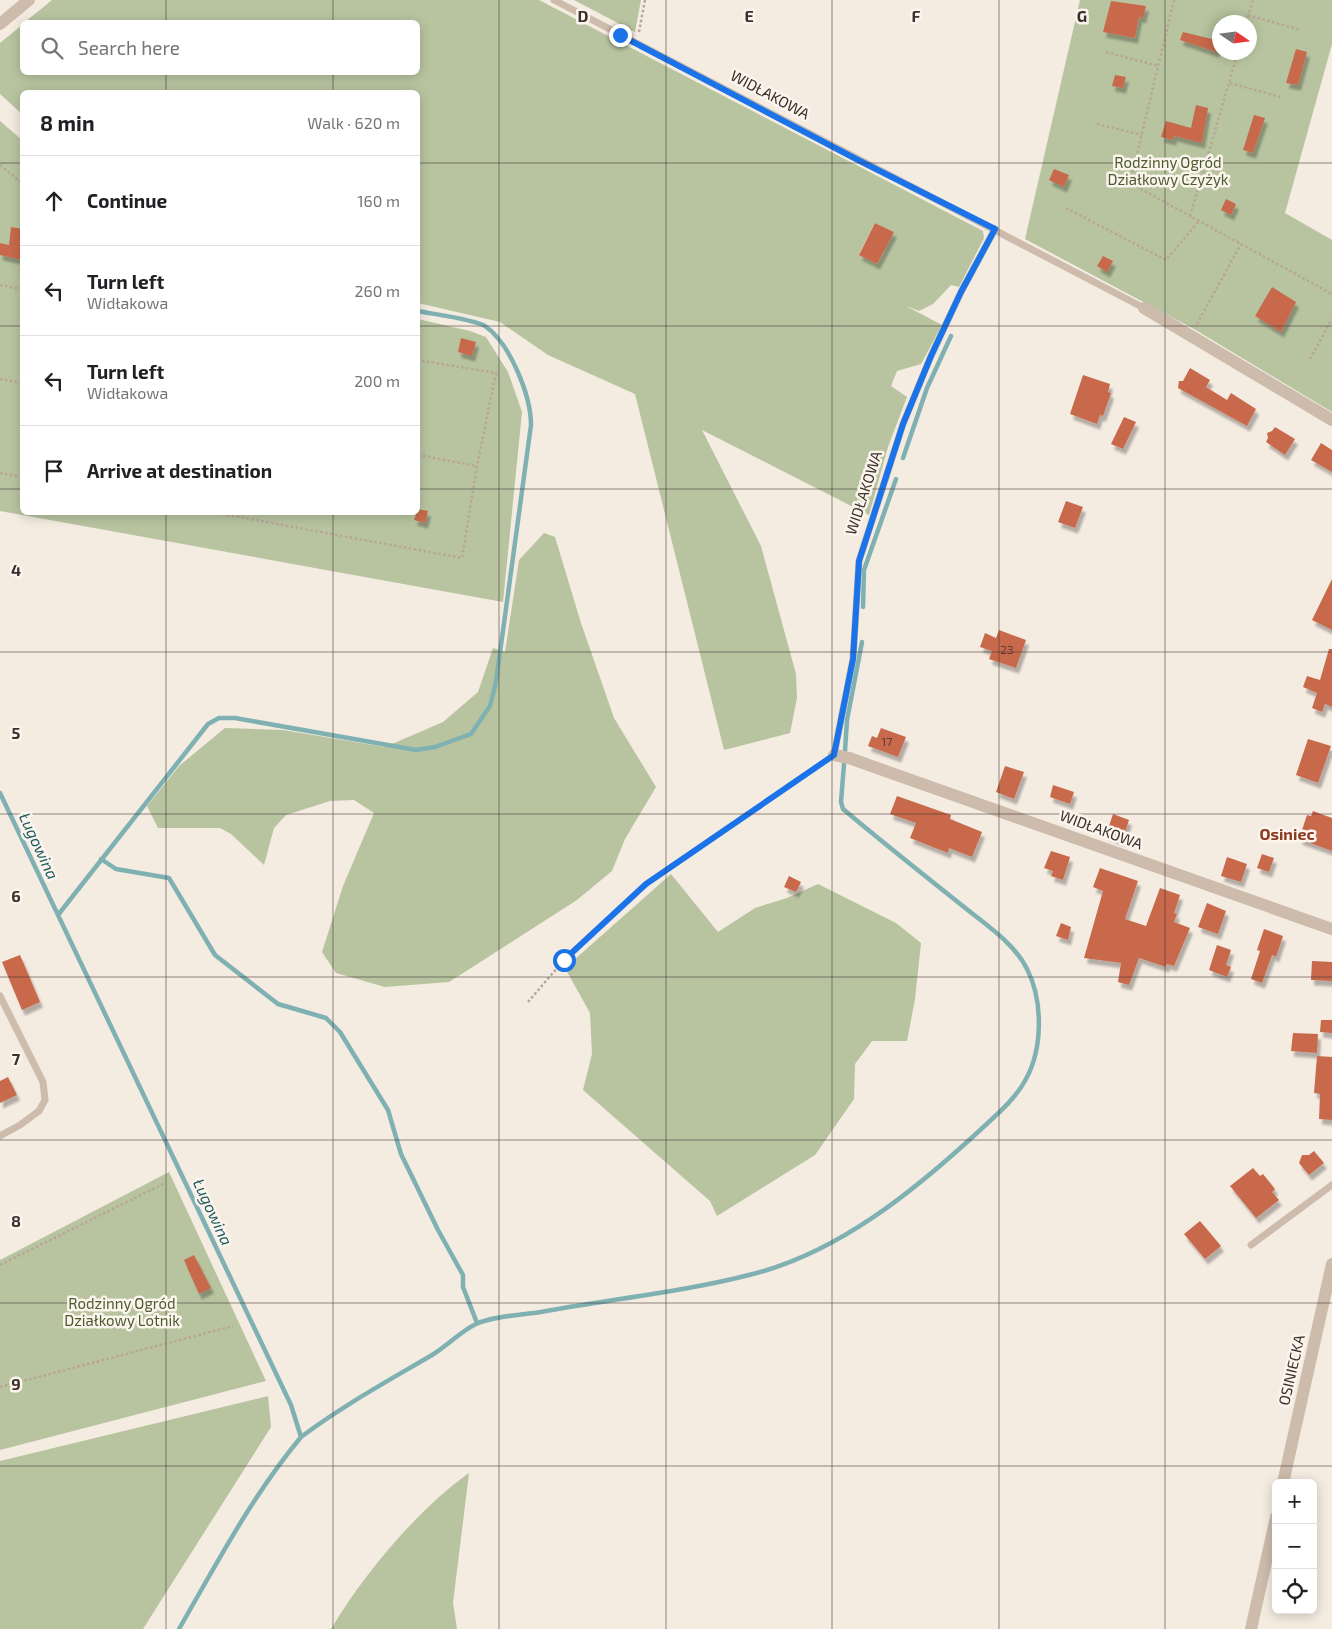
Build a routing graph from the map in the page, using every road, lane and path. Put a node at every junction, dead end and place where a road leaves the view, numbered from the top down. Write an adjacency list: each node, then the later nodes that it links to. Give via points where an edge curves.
1 (29, 0): 8 (street)
2 (554, 0): 10 (lane, WIDŁAKOWA)
3 (645, 0): 10 (path)
4 (1174, 0): 13 (path)
5 (1252, 0): 6 (path)
6 (1248, 15)
7 (1257, 18): 9 (path)
8 (0, 24)
9 (1300, 30)
10 (636, 43): 23 (lane, WIDŁAKOWA)
11 (1106, 52): 13 (path)
12 (1236, 60): 14 (path)
13 (1158, 66): 17 (path)
14 (1230, 83): 15 (path); 21 (path)
15 (1280, 97)
16 (1097, 124): 17 (path)
17 (1142, 135): 21 (path, via 1130,183)
18 (0, 164): 19 (path)
19 (20, 181)
20 (1066, 208): 22 (path, via 1166,260)
21 (1190, 216): 22 (path)
22 (1200, 220): 24 (path)
23 (995, 229): 28 (lane); 41 (lane, WIDŁAKOWA, via 961,292 906,416 859,561 853,659)
24 (1241, 244): 27 (path); 30 (path)
25 (0, 285): 26 (path)
26 (20, 289)
27 (1332, 294)
28 (1144, 308): 35 (street)
29 (1332, 319): 31 (path)
30 (1194, 329)
31 (1310, 359)
32 (420, 360): 37 (path, via 496,373)
33 (0, 379): 34 (path)
34 (20, 383)
35 (1332, 420)
36 (420, 456): 37 (path)
37 (477, 466): 40 (path, via 462,558)
38 (0, 474): 39 (path)
39 (20, 477)
40 (228, 515)
41 (834, 755): 42 (street, WIDŁAKOWA); 44 (path, via 646,884 564,960)
42 (1332, 929)
43 (0, 996): 45 (lane, via 43,1082 44,1100 33,1116)
44 (528, 1002)
45 (0, 1136)
46 (165, 1183): 50 (path)
47 (1332, 1185): 48 (lane)
48 (1251, 1245)
49 (1332, 1264): 53 (street, OSINIECKA)
50 (0, 1266)
51 (232, 1326): 52 (path)
52 (0, 1387)
53 (1284, 1479)
54 (1274, 1524): 55 (street)
55 (1251, 1629)

